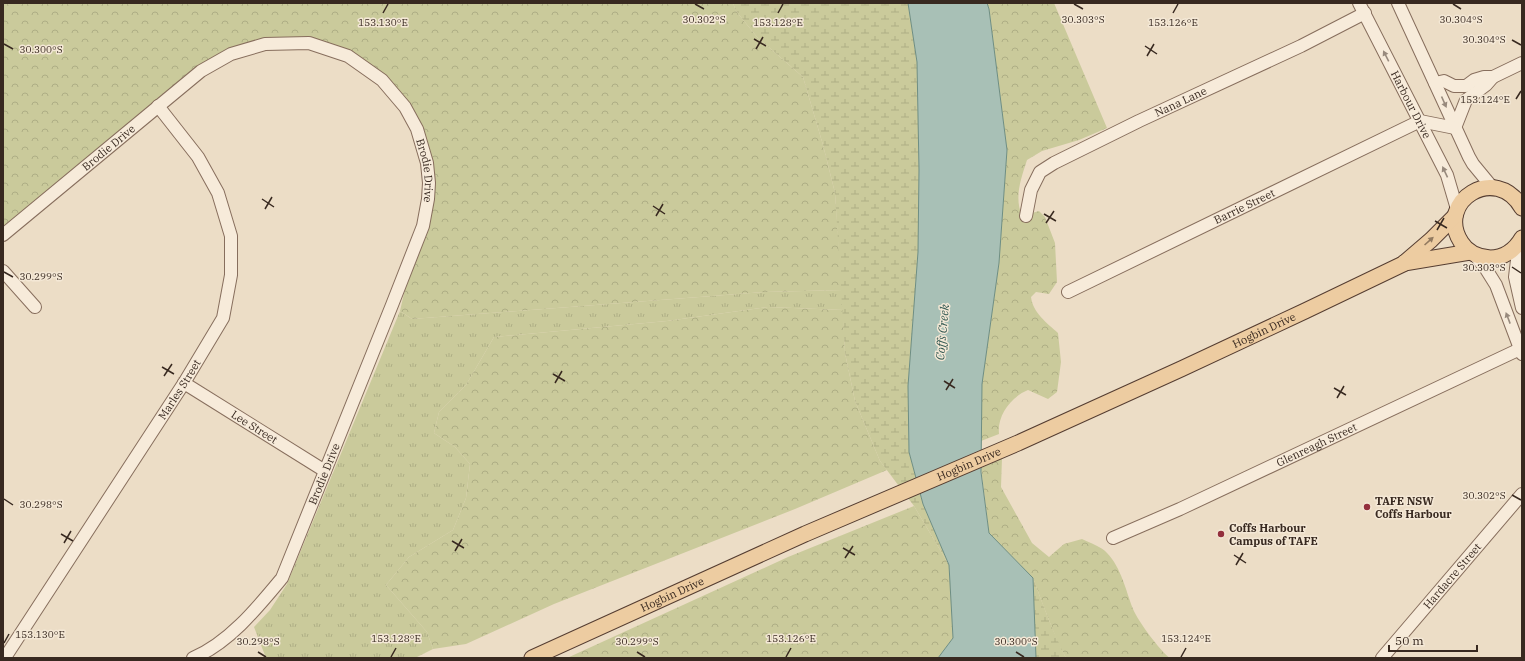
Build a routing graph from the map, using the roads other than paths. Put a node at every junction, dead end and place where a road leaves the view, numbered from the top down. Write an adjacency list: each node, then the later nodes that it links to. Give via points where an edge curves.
1 (1398, 3): 5 (street)
2 (1362, 8): 7 (street, Harbour Drive, one-way to 2); 13 (street, Nana Lane, via 1301,46 1054,162 1040,172 1031,190)
3 (1522, 62): 4 (street)
4 (1493, 77): 5 (street, via 1474,80 1466,86 1454,86 1444,81); 8 (street, via 1466,100)
5 (1435, 83): 8 (street, one-way to 8)
6 (158, 106): 14 (street, Brodie Drive); 23 (street, Marles Street, via 198,157 218,193 231,236 232,275 223,318); 24 (street, Brodie Drive, via 201,71 231,54 265,44 309,43 348,56 382,80 406,107 417,130 427,162 429,183 423,226)
7 (1420, 121): 8 (street); 12 (street, Harbour Drive, one-way to 7, via 1447,175); 19 (street, Barrie Street)
8 (1455, 128): 9 (street, via 1473,164)
9 (1492, 187): 10 (main road); 12 (main road, Hogbin Drive, via 1471,192 1463,199)
10 (1515, 191): 11 (main road)
11 (1522, 208)
12 (1456, 212): 16 (main road, via 1457,236 1462,245); 17 (main road, Hogbin Drive, one-way to 12, via 1431,240)
13 (1026, 216)
14 (3, 235)
15 (1521, 240): 16 (main road, via 1512,250 1494,258); 21 (street, via 1515,277)
16 (1472, 253): 17 (main road, Hogbin Drive); 22 (street, one-way to 16, via 1496,285)
17 (1403, 264): 30 (main road, Hogbin Drive, via 1018,443 805,534)
18 (3, 271): 20 (street)
19 (1068, 292)
20 (35, 307)
21 (1522, 308)
22 (1521, 352): 26 (street, Glenreagh Street)
23 (184, 383): 24 (street, Lee Street); 27 (street, Marles Street)
24 (325, 471): 29 (street, Brodie Drive, via 282,578 233,632)
25 (1522, 494): 31 (street, Hardacre Street)
26 (1113, 538)
27 (5, 656): 28 (street)
28 (19, 658)
29 (193, 658)
30 (532, 658)
31 (1382, 658)

